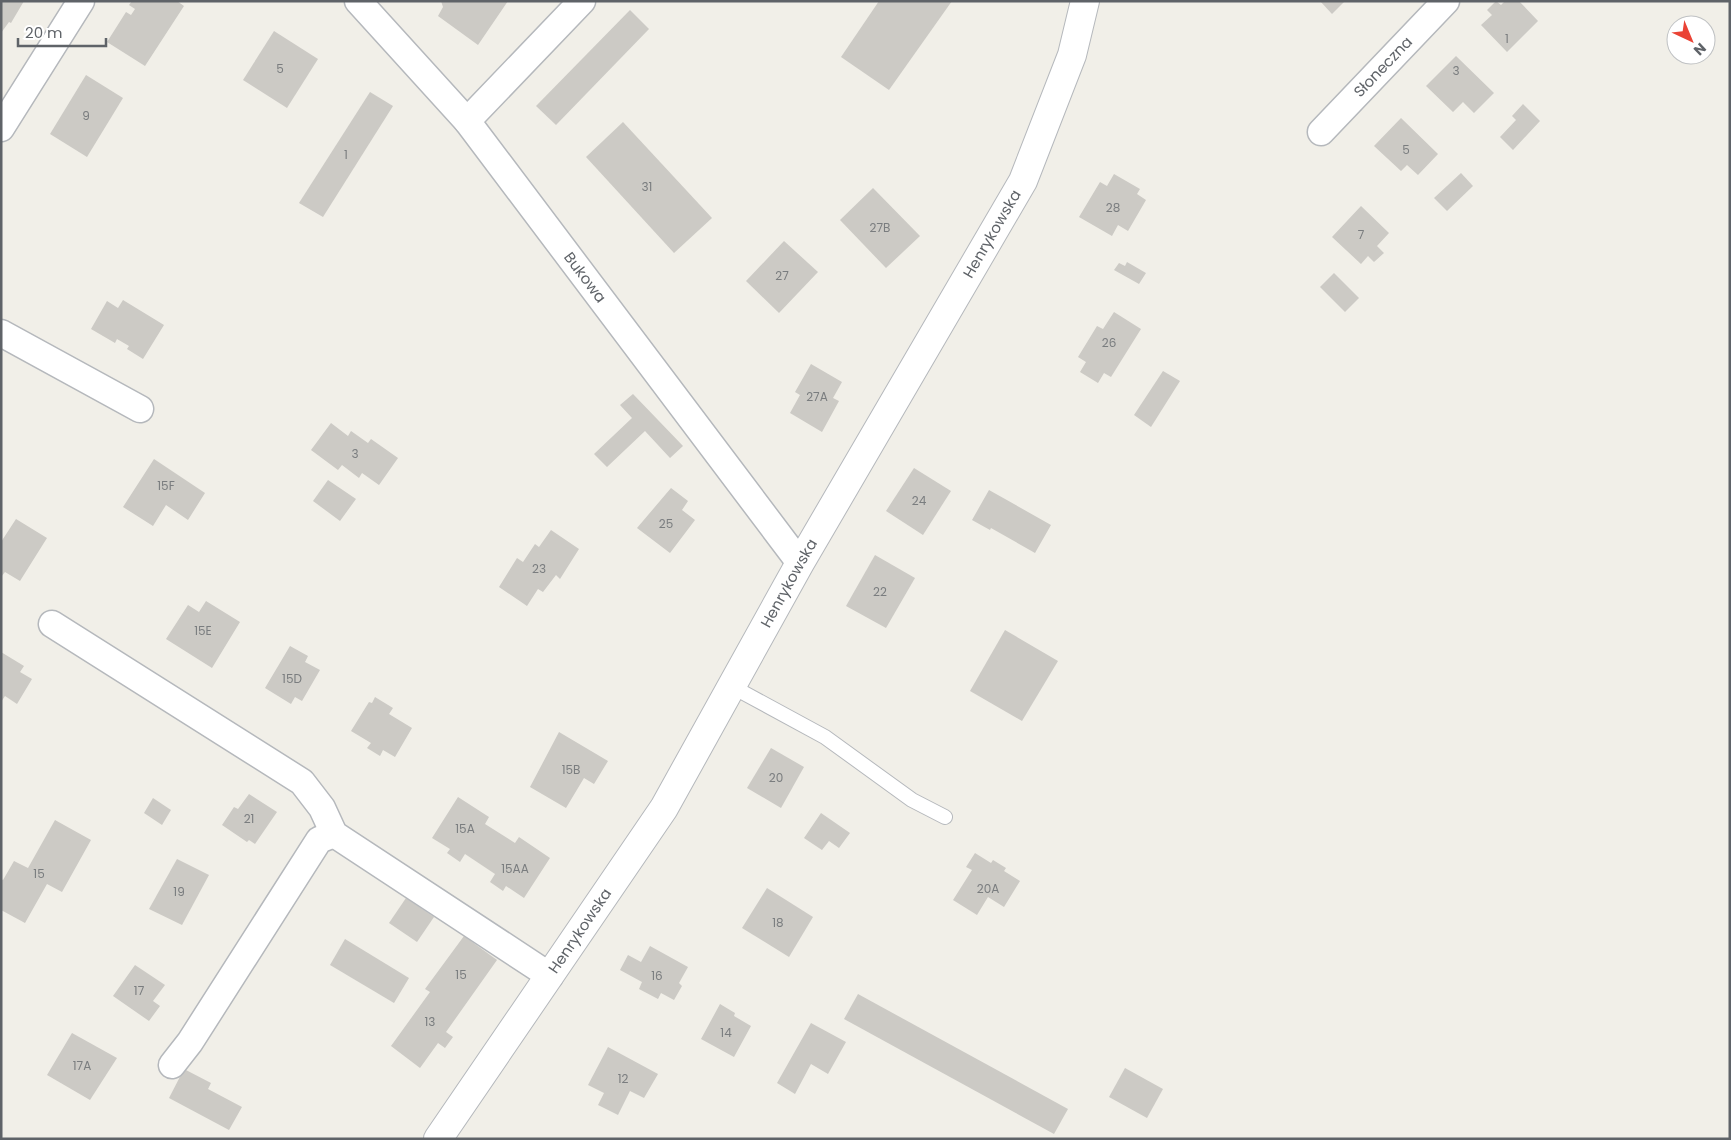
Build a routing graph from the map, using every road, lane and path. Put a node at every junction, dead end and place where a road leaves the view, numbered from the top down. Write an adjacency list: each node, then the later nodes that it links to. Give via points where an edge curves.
1 (81, 1): 7 (street)
2 (358, 1): 6 (street, Bukowa)
3 (582, 1): 6 (street)
4 (1085, 1): 11 (street, Henrykowska, via 1072,56 1022,181)
5 (1446, 1): 8 (street, Słoneczna)
6 (467, 121): 11 (street, Bukowa)
7 (1, 128)
8 (1321, 132)
9 (1, 333): 10 (street)
10 (140, 409)
11 (800, 563): 13 (street, Henrykowska)
12 (52, 624): 15 (street, via 302,782 322,808)
13 (731, 686): 14 (lane, via 825,737 912,800); 16 (street, Henrykowska, via 664,808)
14 (945, 817)
15 (334, 834): 16 (street); 17 (street, via 319,840)
16 (550, 976): 18 (street, Henrykowska)
17 (172, 1065)
18 (438, 1139)

